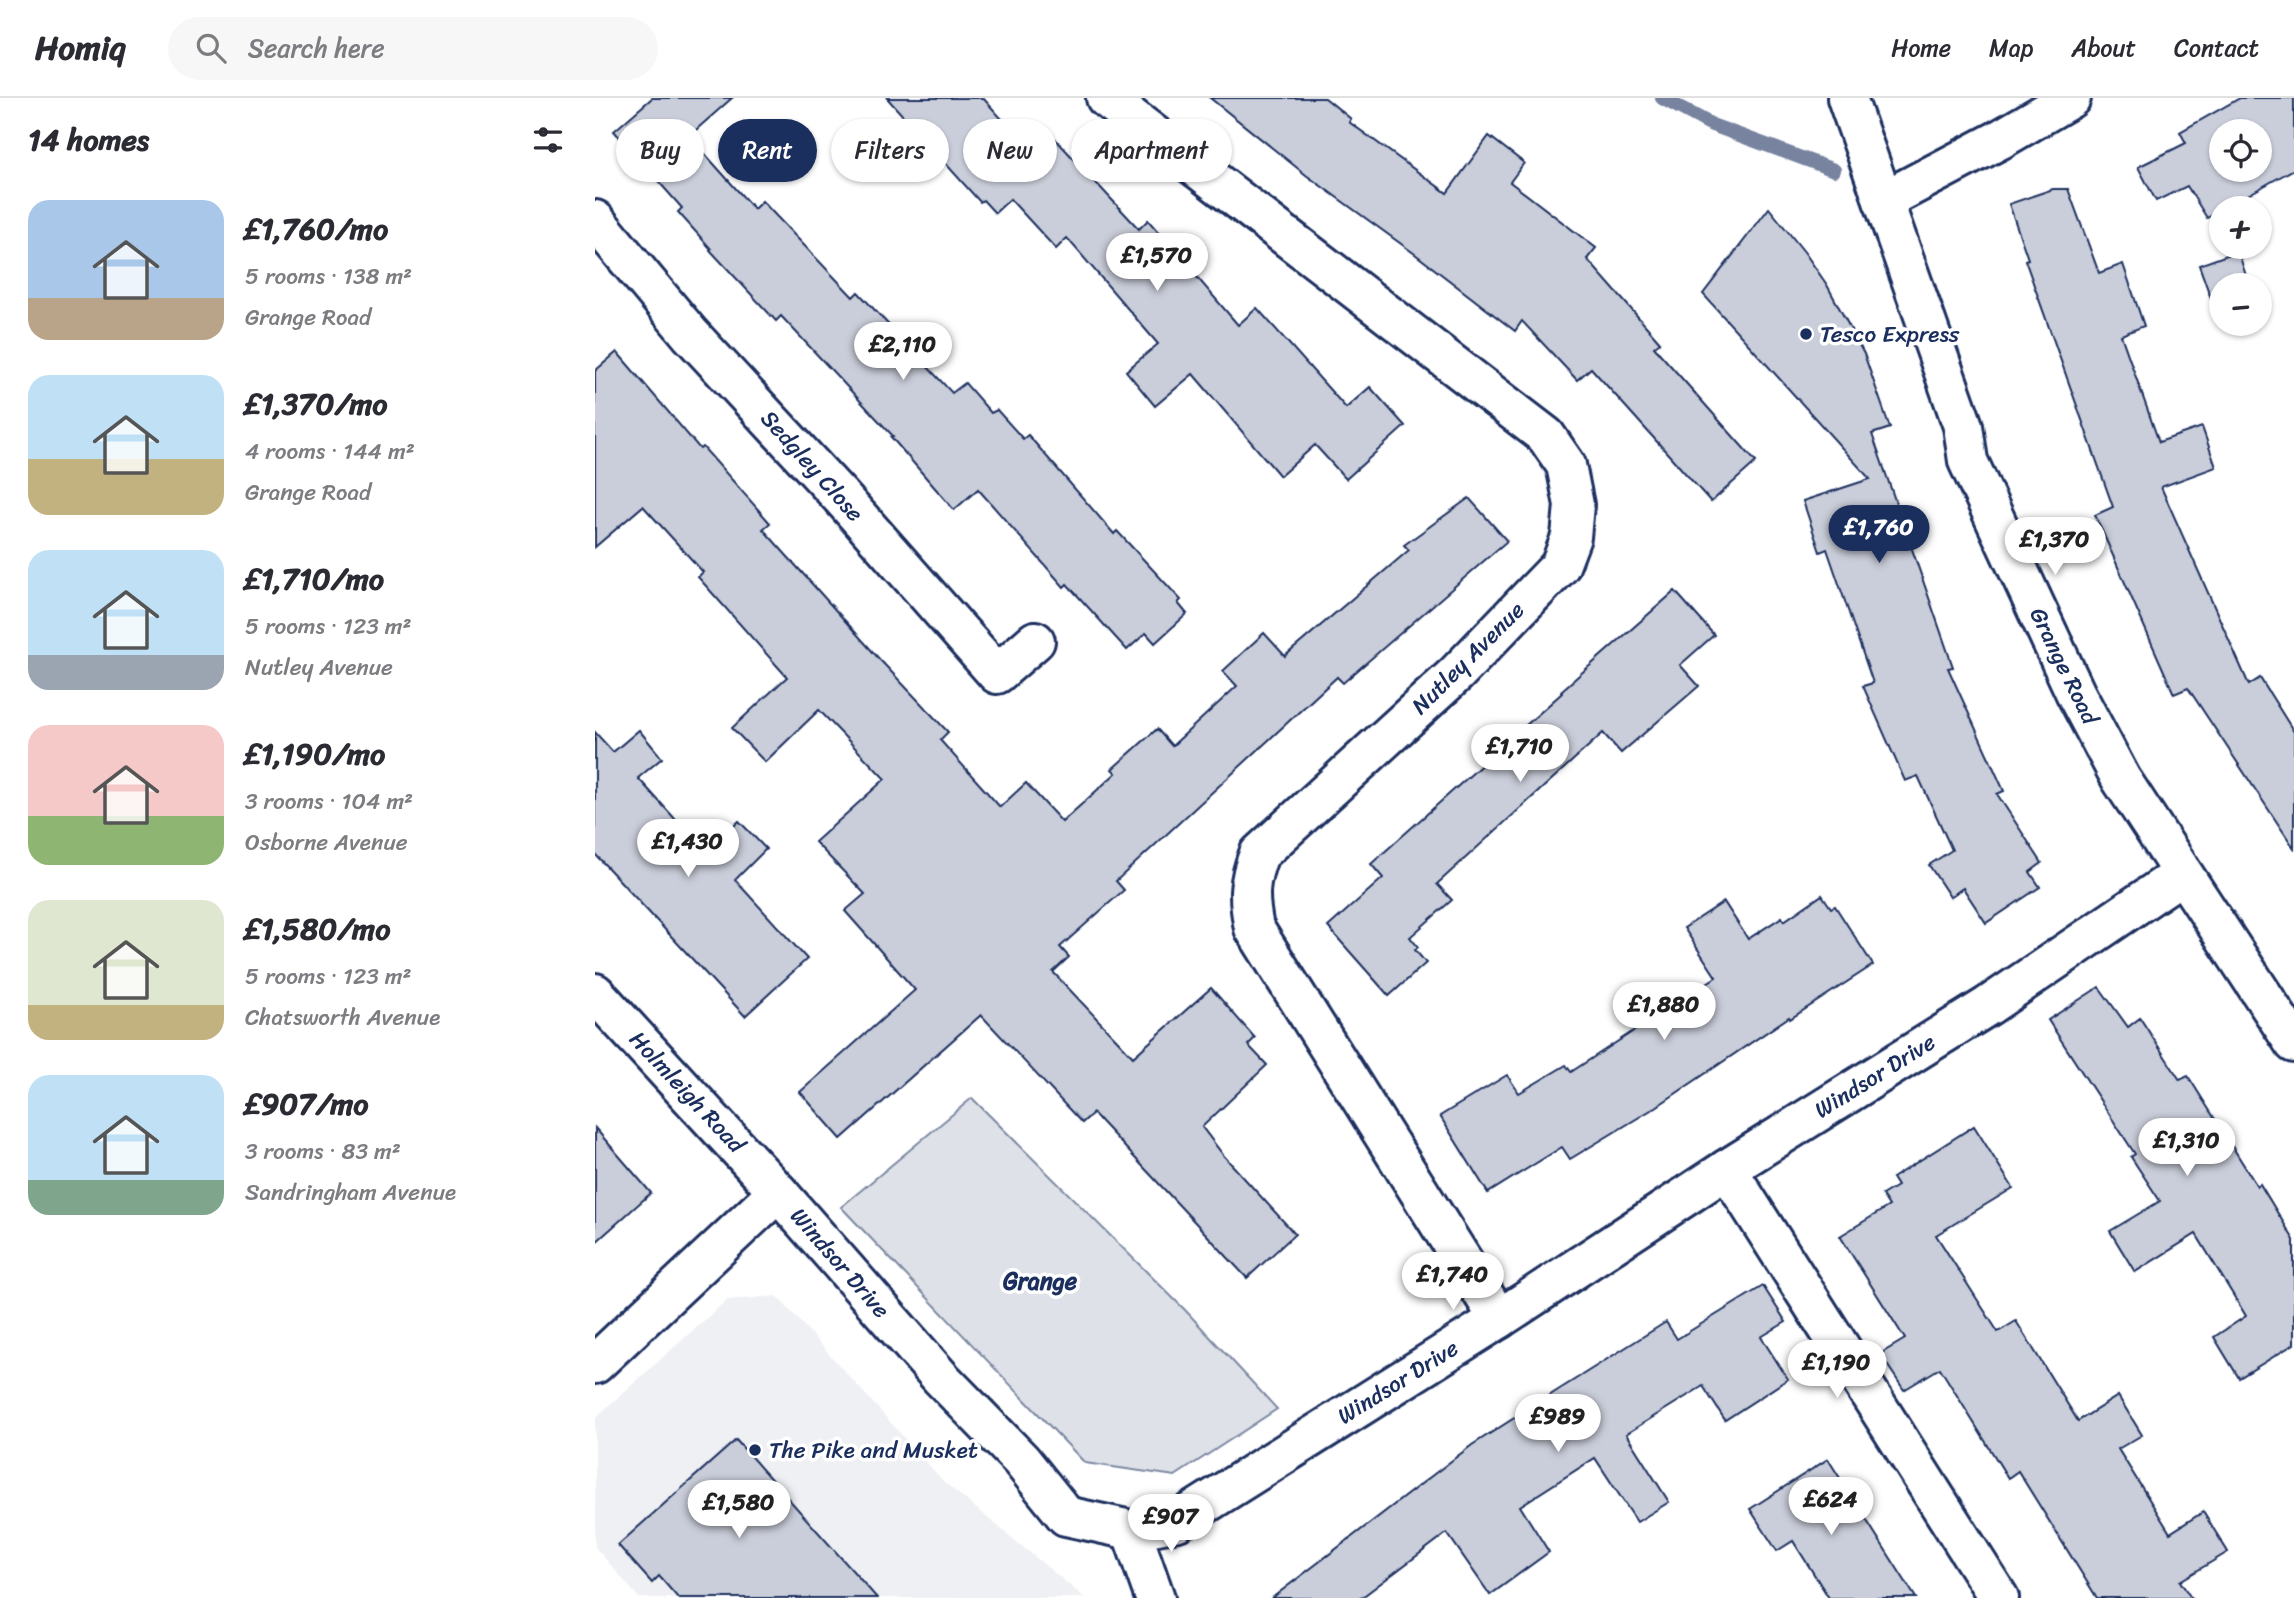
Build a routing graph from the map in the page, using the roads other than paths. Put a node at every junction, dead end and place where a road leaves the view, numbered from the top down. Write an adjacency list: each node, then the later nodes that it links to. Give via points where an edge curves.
1 (1106, 98): 12 (street, Nutley Avenue, via 1546,436 1566,465 1574,505 1571,537 1560,566 1456,674 1259,854 1250,877 1254,928)
2 (1847, 98): 4 (street, Grange Road)
3 (2071, 98): 4 (street)
4 (1883, 201): 7 (street, Grange Road, via 1963,426 1968,461 2076,694 2121,779)
5 (595, 220): 6 (street, Sedgley Close, via 689,334 997,674)
6 (1035, 640)
7 (2182, 874): 9 (street, Grange Road); 10 (street, Windsor Drive, via 1988,1006)
8 (595, 993): 11 (street, Holmleigh Road)
9 (2294, 1043)
10 (1727, 1169): 12 (street, Windsor Drive); 16 (street)
11 (778, 1192): 13 (street); 14 (street, Windsor Drive, via 941,1378 1021,1460 1066,1516)
12 (1499, 1318): 14 (street, Windsor Drive, via 1178,1521)
13 (595, 1364)
14 (1131, 1530): 15 (street)
15 (1156, 1598)
16 (1999, 1598)

